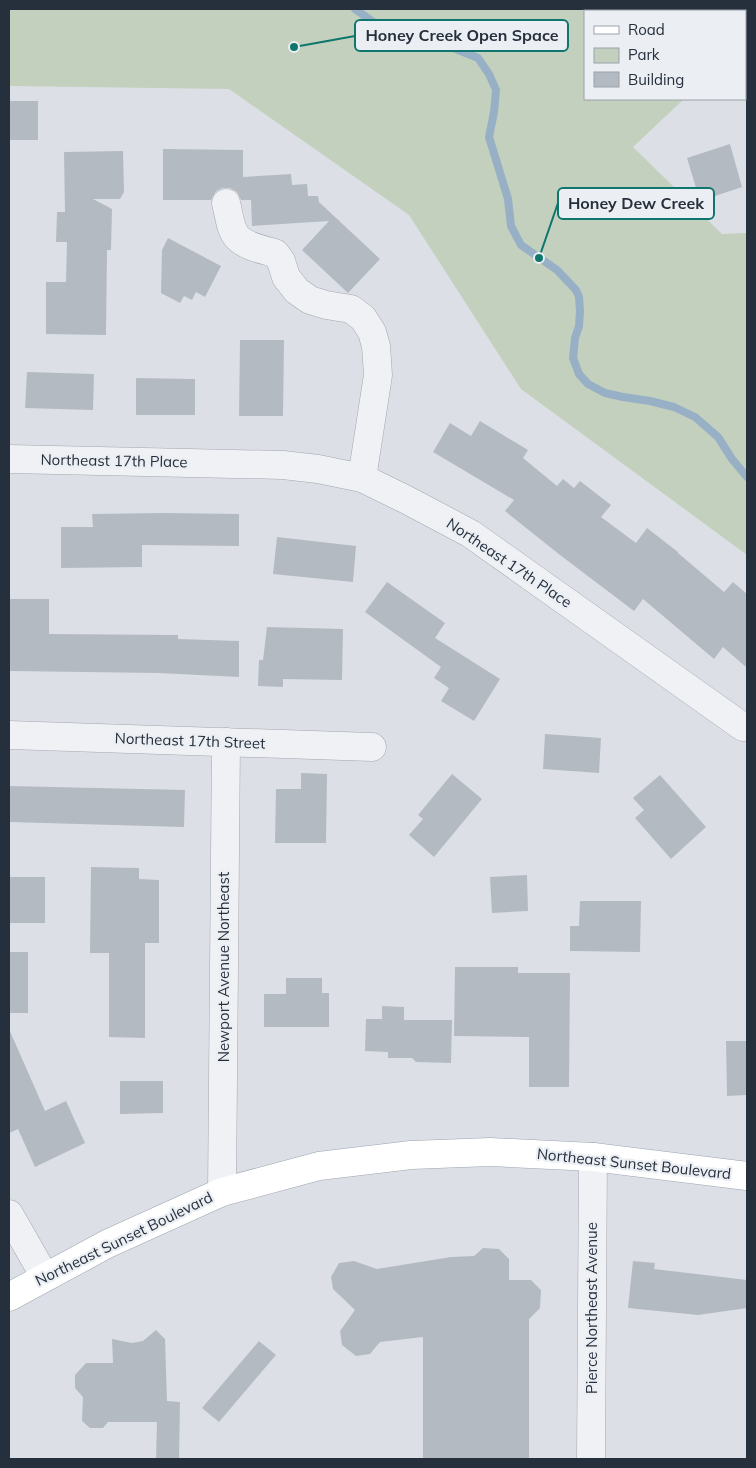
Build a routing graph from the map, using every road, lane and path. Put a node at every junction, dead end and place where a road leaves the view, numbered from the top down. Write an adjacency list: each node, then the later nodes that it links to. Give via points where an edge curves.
1 (226, 203): 3 (street, via 237,238 276,253 297,291 310,300 350,310 363,318 372,332 378,375)
2 (9, 459): 3 (street, Northeast 17th Place, via 283,465)
3 (362, 478): 4 (street, Northeast 17th Place, via 471,534)
4 (743, 727)
5 (9, 735): 6 (street, Northeast 17th Street)
6 (226, 742): 7 (street, Northeast 17th Street); 10 (street, Newport Avenue Northeast)
7 (372, 747)
8 (593, 1157): 9 (main road, Northeast Sunset Boulevard); 10 (main road, Northeast Sunset Boulevard, via 490,1152 411,1155 319,1166); 14 (street, Pierce Northeast Avenue)
9 (747, 1176)
10 (222, 1192): 12 (main road, Northeast Sunset Boulevard, via 107,1244)
11 (9, 1214): 12 (street)
12 (45, 1277): 13 (main road, Northeast Sunset Boulevard)
13 (9, 1297)
14 (591, 1459)

